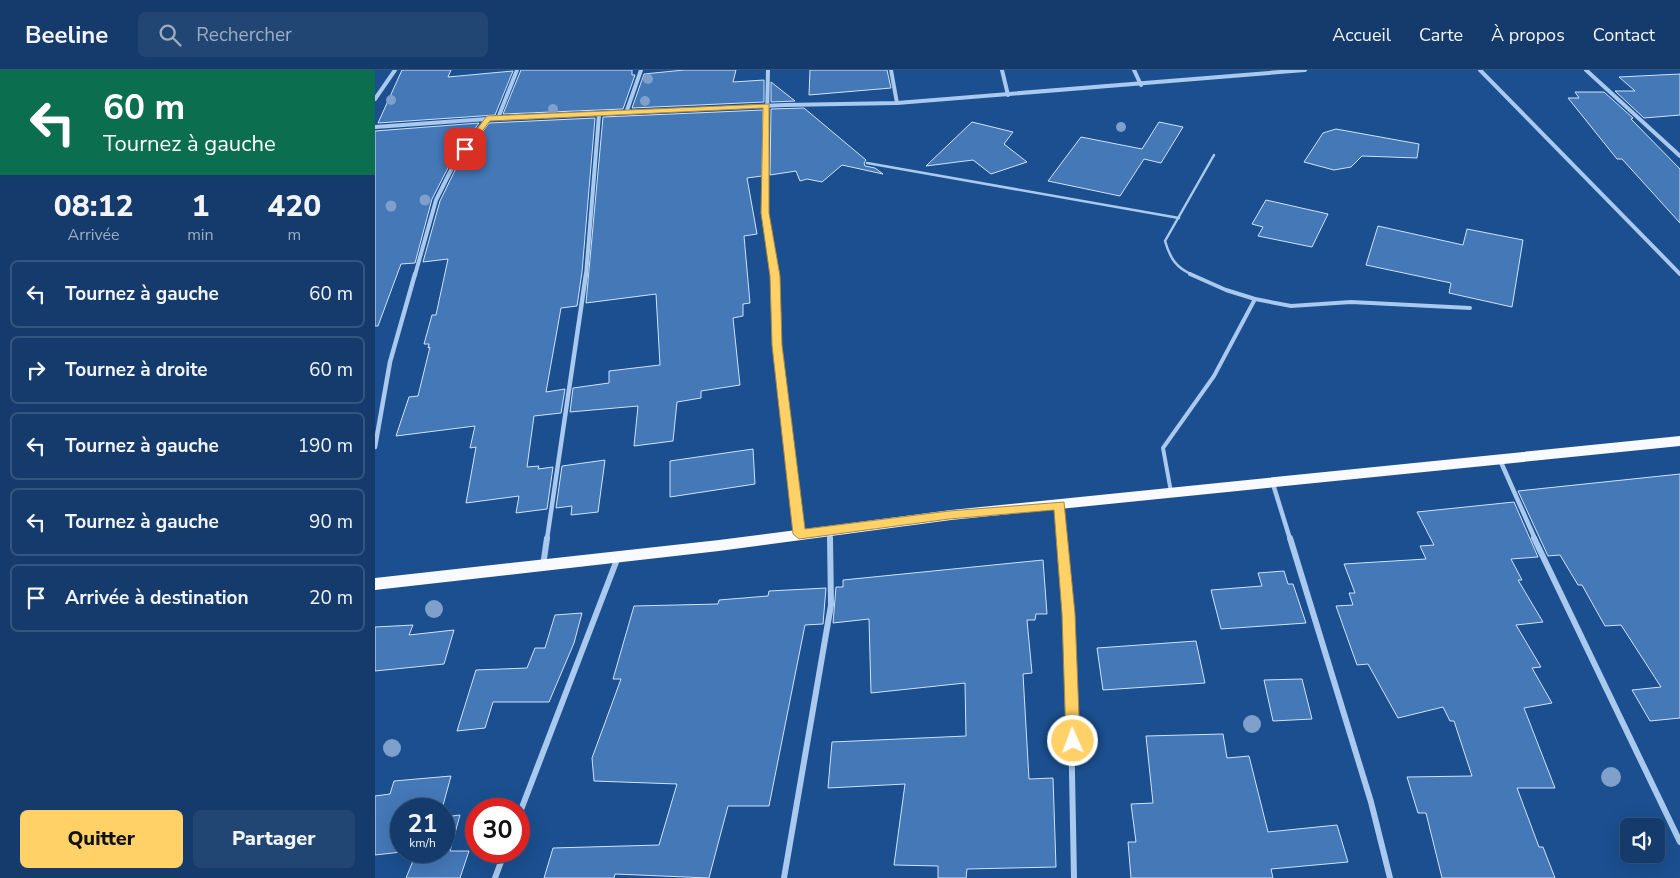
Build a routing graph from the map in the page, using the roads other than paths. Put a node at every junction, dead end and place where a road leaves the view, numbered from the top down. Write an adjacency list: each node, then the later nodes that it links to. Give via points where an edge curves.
1 (395, 70): 15 (street)
2 (517, 70): 20 (street)
3 (641, 70): 18 (street)
4 (769, 70): 17 (street)
5 (891, 70): 16 (street)
6 (1002, 70): 14 (street)
7 (1134, 70): 13 (street)
8 (1251, 70): 12 (street)
9 (1305, 70): 12 (street)
10 (1480, 70): 27 (street)
11 (1586, 70): 24 (street)
12 (1255, 75): 13 (street)
13 (1141, 85): 14 (street)
14 (1009, 95): 16 (street)
15 (375, 99)
16 (897, 102): 17 (street)
17 (767, 106): 18 (street); 37 (street, via 765,213 775,276 777,345)
18 (626, 113): 19 (street)
19 (599, 115): 20 (street); 39 (street, via 585,293)
20 (498, 118): 21 (street)
21 (487, 119): 22 (street); 31 (street, via 454,164 436,200 390,362)
22 (375, 127)
23 (1215, 155): 26 (lane)
24 (1680, 156)
25 (867, 163): 26 (lane)
26 (1179, 218): 28 (lane, via 1165,241 1175,265 1208,283)
27 (1680, 274)
28 (1255, 299): 29 (lane, via 1291,306 1351,302); 34 (lane, via 1214,376 1163,448)
29 (1470, 308)
30 (1680, 440): 32 (highway)
31 (375, 447)
32 (1500, 460): 33 (highway, via 1386,469); 42 (street, via 1547,567)
33 (1273, 484): 34 (highway); 47 (street, via 1371,802)
34 (1172, 494): 35 (highway)
35 (1059, 505): 36 (highway); 46 (street, via 1070,634)
36 (830, 531): 37 (highway); 45 (street, via 831,605)
37 (799, 534): 38 (highway)
38 (618, 556): 39 (highway); 41 (street)
39 (543, 566): 40 (highway)
40 (375, 584)
41 (525, 798)
42 (1680, 842)
43 (501, 863): 44 (street)
44 (495, 878)
45 (784, 878)
46 (1074, 878)
47 (1390, 878)

